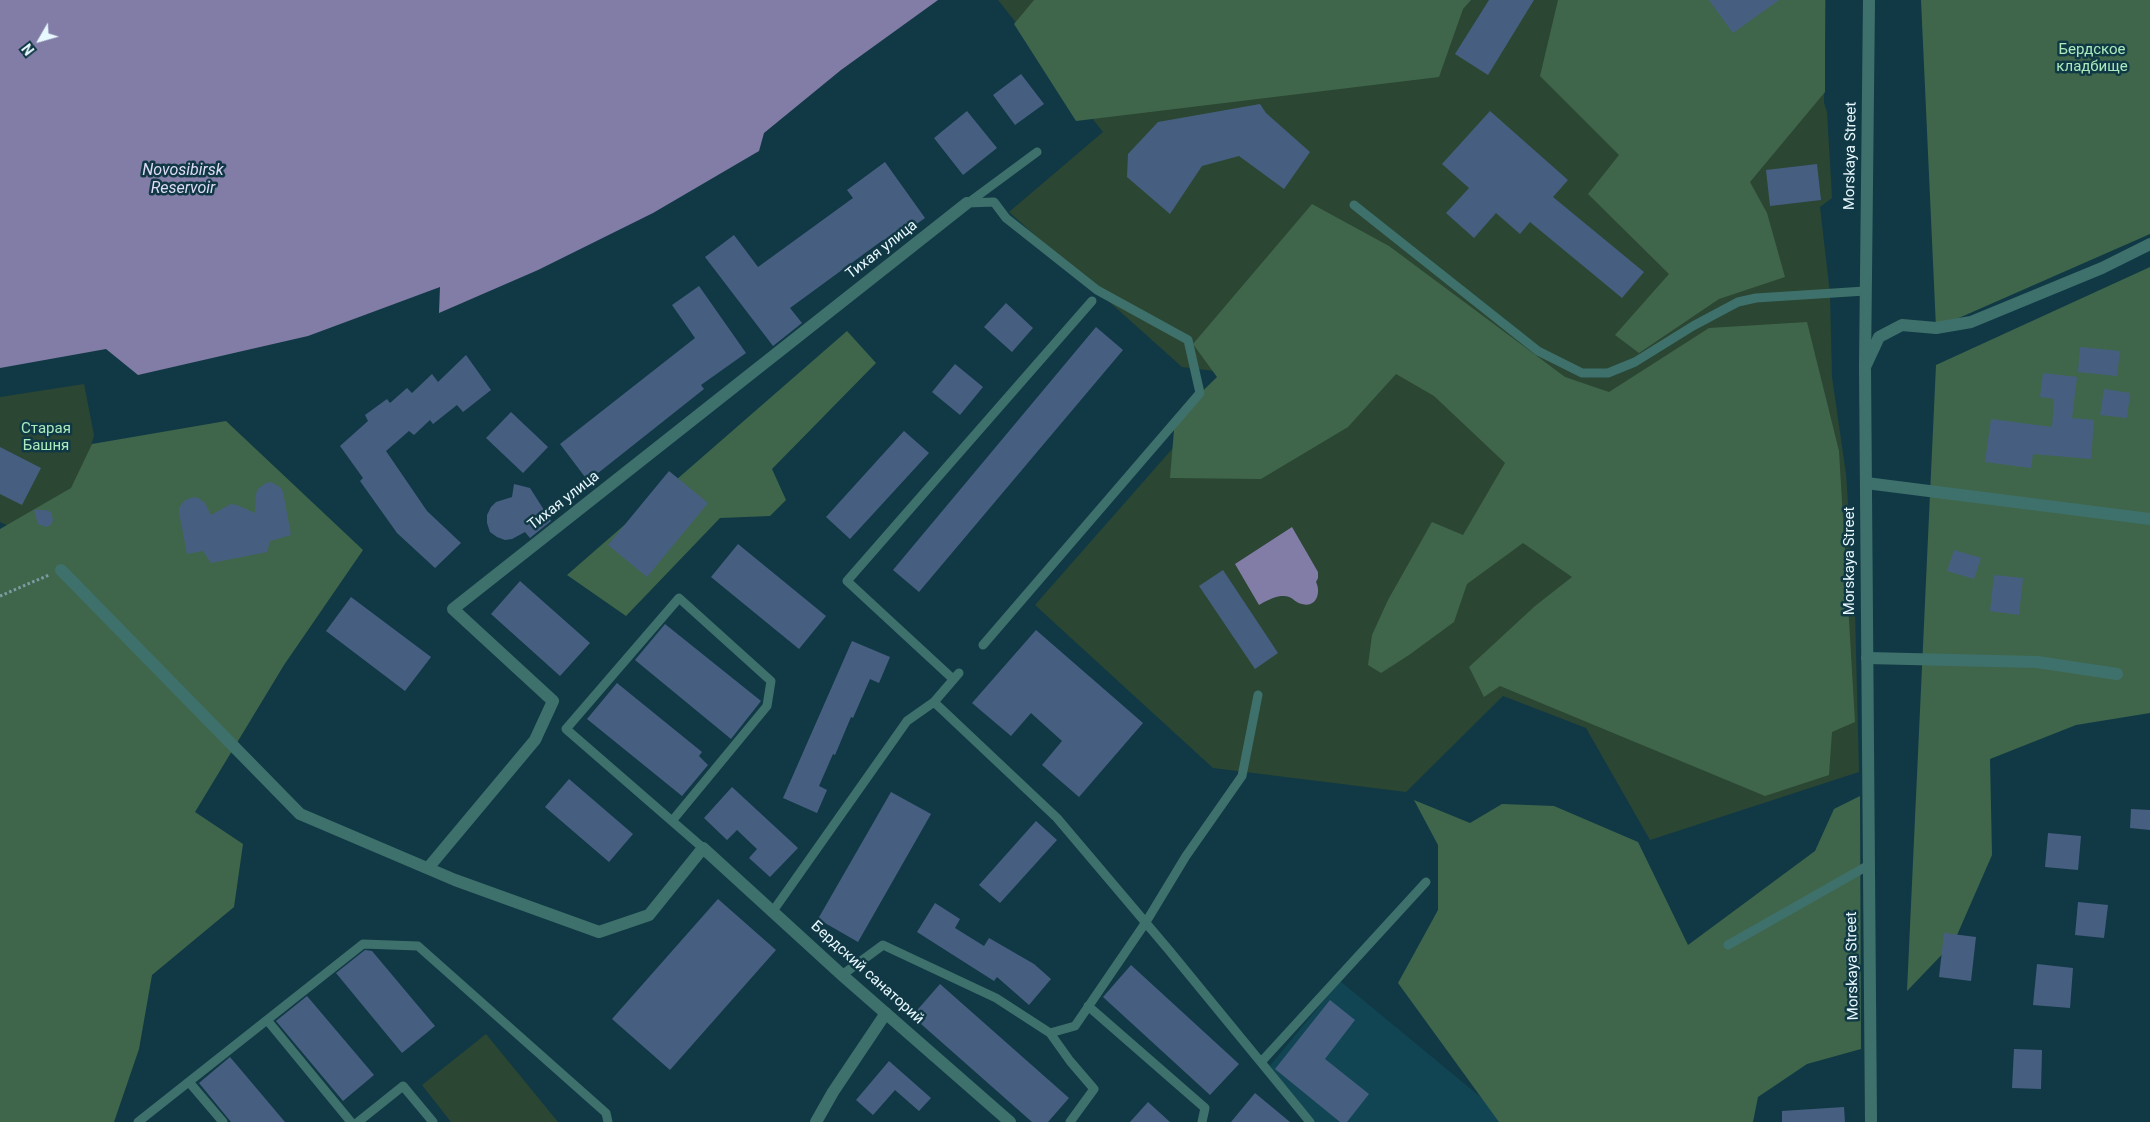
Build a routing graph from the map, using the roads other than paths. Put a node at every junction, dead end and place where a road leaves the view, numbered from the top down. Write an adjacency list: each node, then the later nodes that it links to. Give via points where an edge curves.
1 (1869, 0): 6 (street, Morskaya Street)
2 (1037, 152): 3 (lane)
3 (967, 203): 12 (lane, via 994,202 1006,218 1097,290 1188,340 1200,393); 20 (street, Тихая улица, via 453,609 553,702 535,740)
4 (1354, 205): 6 (lane, via 1538,351 1582,373 1608,373 1635,362 1738,302)
5 (2150, 244): 8 (street, via 2102,268 1971,322 1936,328 1902,326 1879,337)
6 (1866, 291): 8 (street, Morskaya Street)
7 (1092, 300): 16 (lane, via 847,581 956,676)
8 (1865, 367): 9 (street, Morskaya Street)
9 (1866, 483): 10 (street); 13 (street, Morskaya Street)
10 (2150, 519)
11 (61, 570): 20 (street, via 300,814)
12 (983, 645)
13 (1867, 658): 14 (street, via 2037,662); 19 (street, Morskaya Street)
14 (2116, 674)
15 (1258, 695): 23 (lane, via 1242,776 1186,856)
16 (934, 702): 22 (lane, via 907,721); 23 (lane, via 1057,818)
17 (672, 821): 17 (lane, via 566,729 679,598 771,681 767,706); 18 (lane)
18 (703, 848): 20 (street, via 649,915 599,932); 22 (street, Бердский санаторий)
19 (1869, 865): 24 (lane); 43 (street, Morskaya Street)
20 (428, 868)
21 (1426, 882): 30 (lane)
22 (773, 911): 25 (street, Бердский санаторий)
23 (1146, 922): 26 (lane); 30 (lane)
24 (1728, 945)
25 (842, 975): 27 (street, Бердский санаторий); 29 (lane, via 884,945 996,998)
26 (1088, 1006): 29 (lane, via 1075,1026); 41 (lane, via 1205,1108)
27 (886, 1013): 38 (street); 39 (street, Бердский санаторий)
28 (267, 1020): 31 (lane); 34 (lane); 37 (lane, via 364,944 418,946 606,1113)
29 (1050, 1033): 40 (lane, via 1094,1089)
30 (1262, 1061): 42 (lane)
31 (188, 1082): 32 (lane); 33 (lane)
32 (138, 1122)
33 (223, 1122)
34 (351, 1122)
35 (358, 1122): 36 (lane, via 403,1086)
36 (433, 1122)
37 (608, 1122)
38 (816, 1122)
39 (1010, 1122)
40 (1070, 1122)
41 (1202, 1122)
42 (1310, 1122)
43 (1871, 1122)

